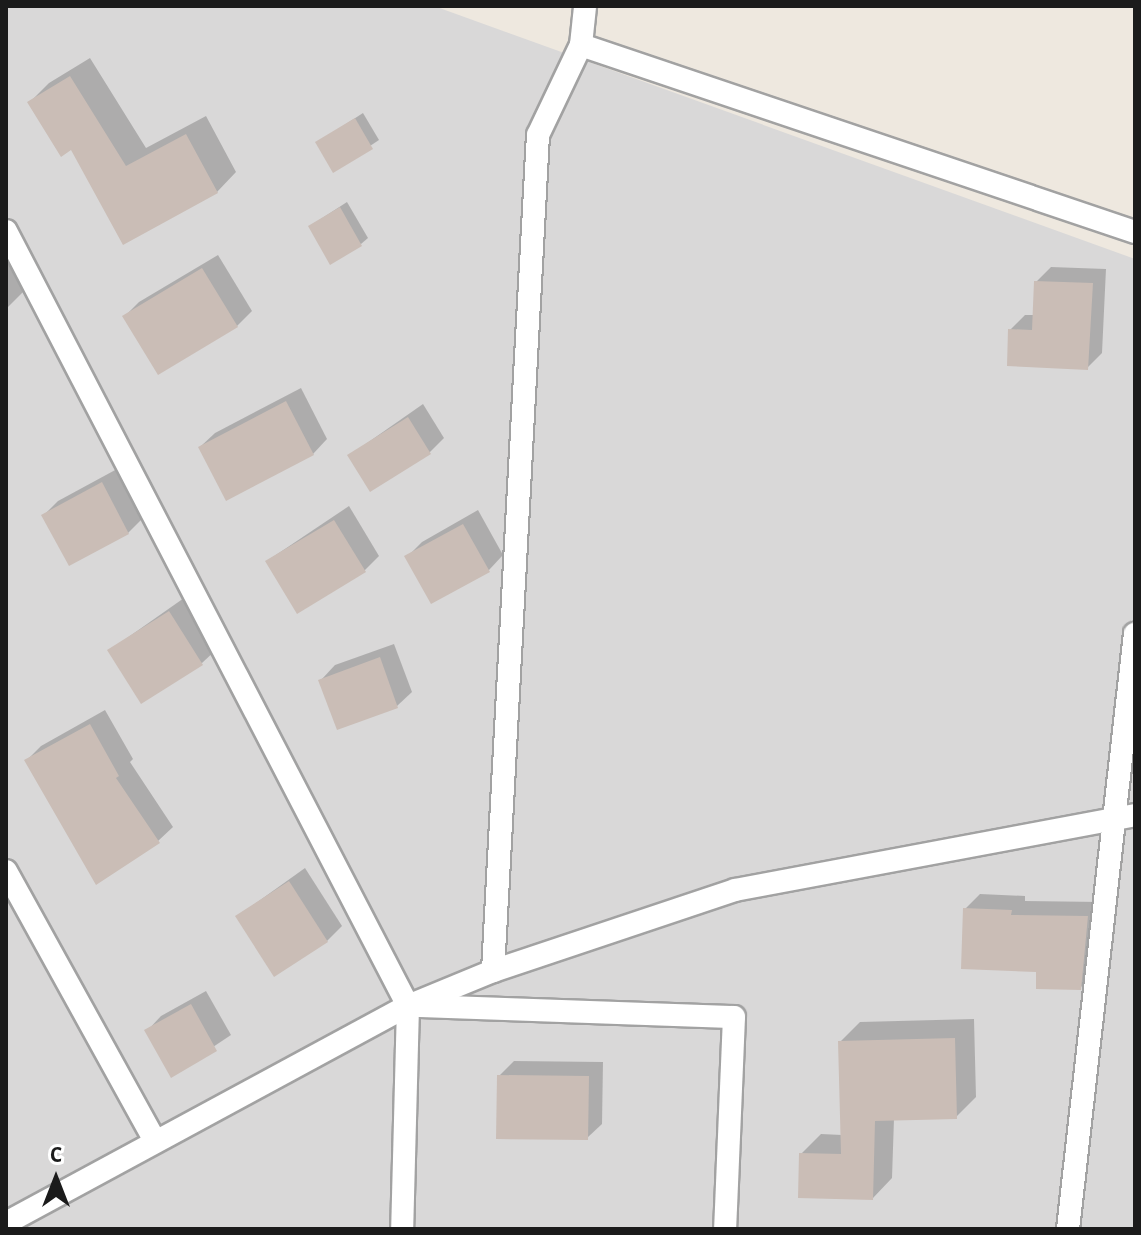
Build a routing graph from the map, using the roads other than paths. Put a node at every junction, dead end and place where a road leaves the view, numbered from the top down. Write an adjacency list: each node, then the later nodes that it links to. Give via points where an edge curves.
1 (585, 6): 2 (lane)
2 (581, 45): 4 (lane); 8 (lane, via 538,135)
3 (6, 231): 9 (lane)
4 (1135, 232)
5 (1135, 634): 6 (lane)
6 (1126, 815): 8 (lane, via 735,890); 14 (lane)
7 (6, 871): 10 (lane)
8 (493, 971): 9 (lane)
9 (408, 1006): 10 (lane); 12 (lane); 13 (lane, via 734,1017)
10 (155, 1141): 11 (lane)
11 (6, 1223)
12 (402, 1229)
13 (725, 1229)
14 (1068, 1229)

